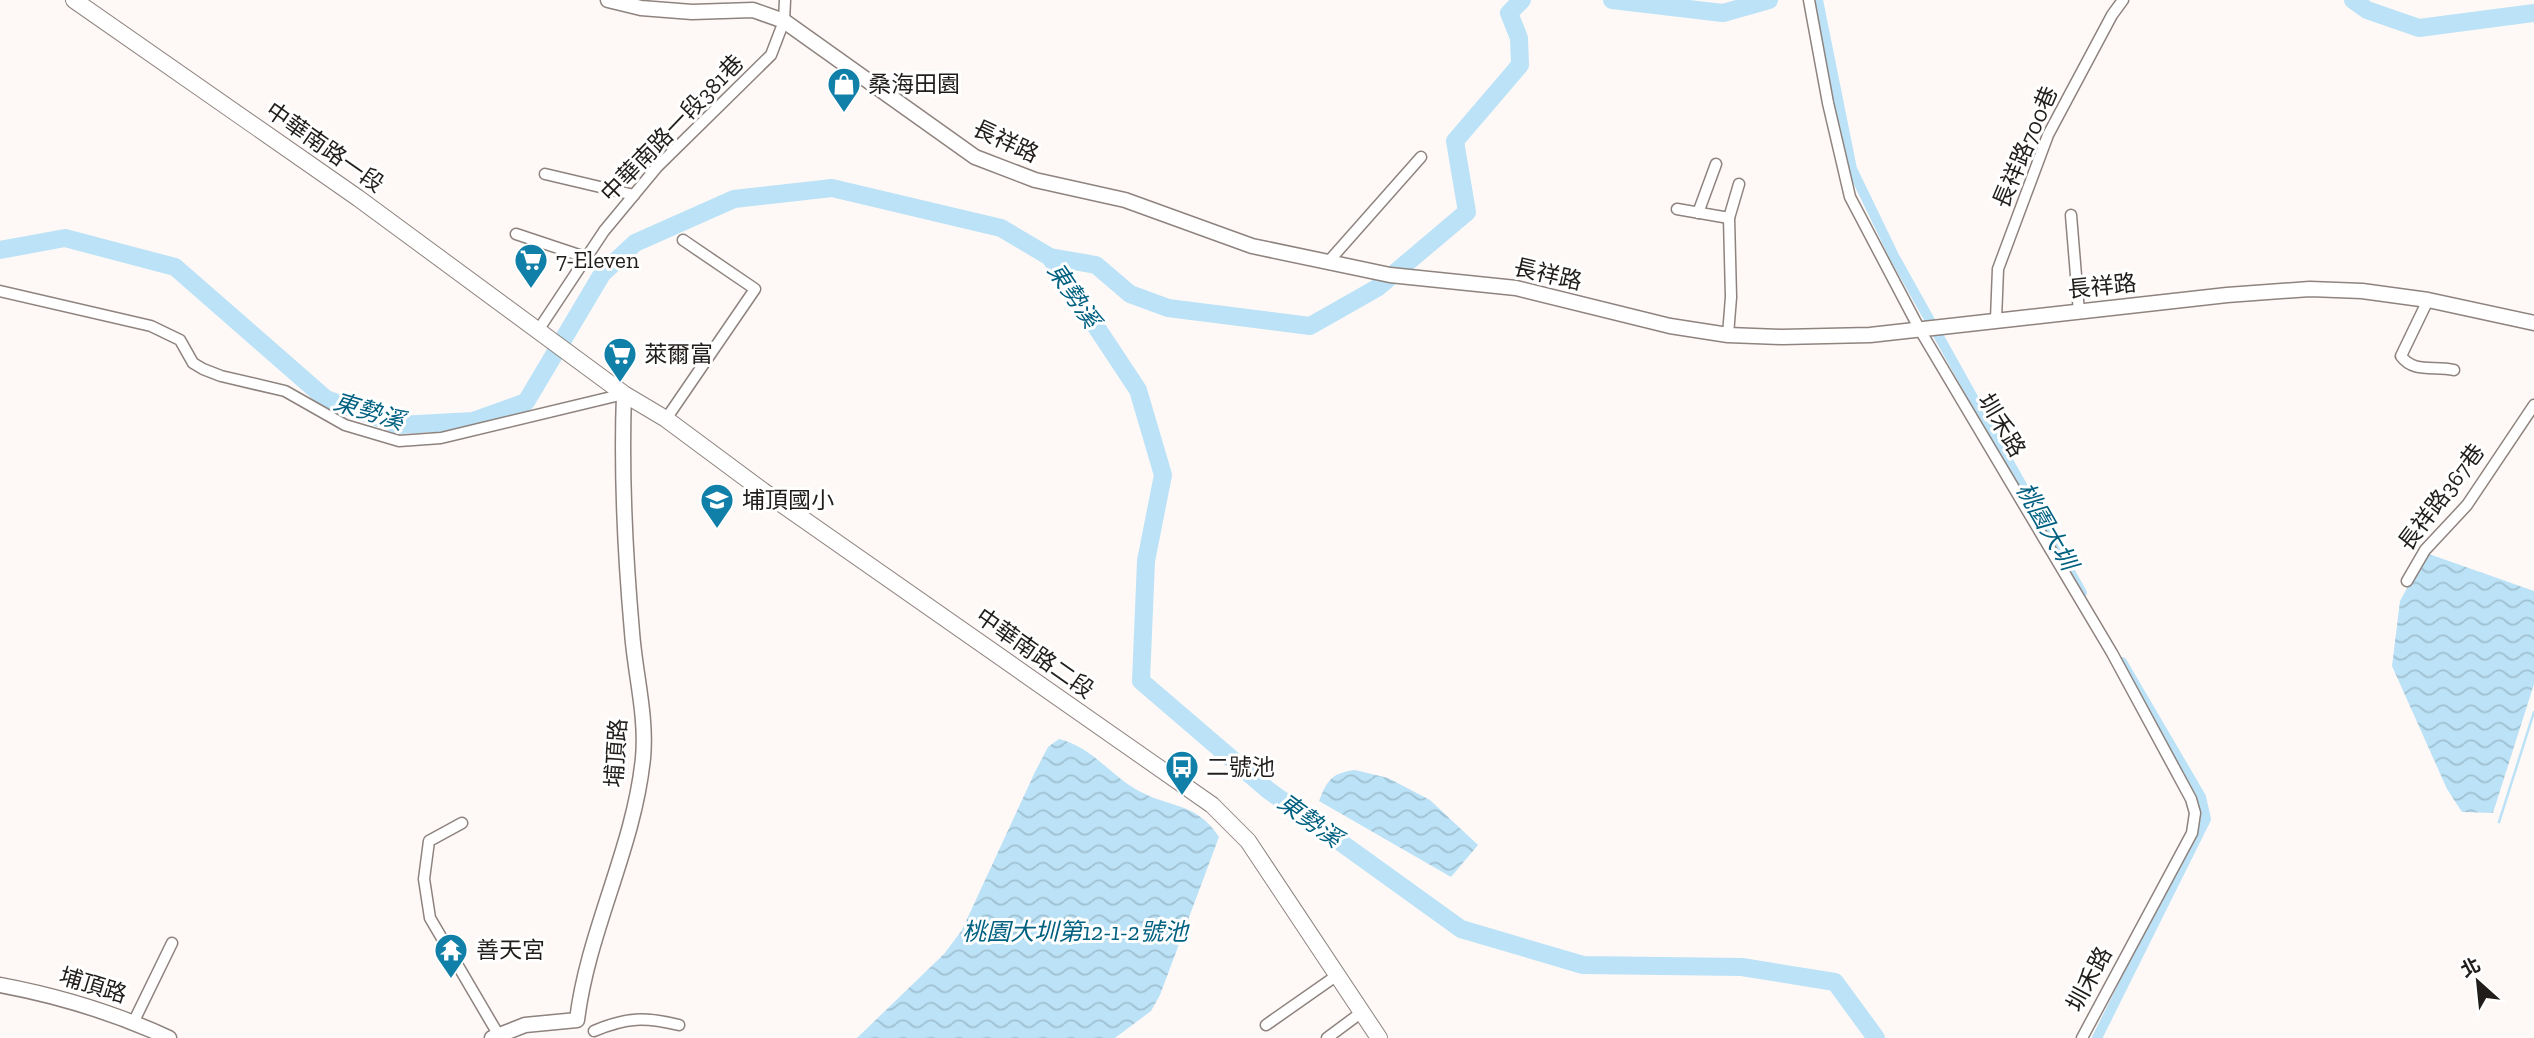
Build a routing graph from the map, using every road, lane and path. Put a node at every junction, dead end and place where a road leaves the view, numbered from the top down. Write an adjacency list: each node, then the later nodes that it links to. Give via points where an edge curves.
1 (74, 0): 26 (main road, 中華南路一段, via 359,198)
2 (608, 0): 6 (street, 長祥路, via 679,11 753,10)
3 (785, 0): 6 (street, 中華南路一段381巷)
4 (1809, 0): 25 (street, 圳禾路, via 1850,197)
5 (2123, 0): 23 (street, 長祥路700巷, via 2048,135 1998,269)
6 (784, 21): 11 (street, 中華南路一段381巷, via 771,55 699,123); 19 (street, 長祥路, via 975,157 1035,180 1149,208 1252,246)
7 (1421, 157): 19 (street)
8 (1716, 163): 13 (street)
9 (545, 174): 11 (street)
10 (1739, 184): 15 (street)
11 (634, 195): 18 (street, 中華南路一段381巷)
12 (1677, 209): 13 (street)
13 (1698, 213): 15 (street)
14 (2071, 215): 22 (street)
15 (1729, 218): 27 (street)
16 (516, 234): 18 (street)
17 (683, 240): 32 (street, via 755,289)
18 (585, 257): 26 (street, 中華南路一段381巷)
19 (1329, 261): 27 (street, 長祥路, via 1384,274 1516,288 1670,326)
20 (0, 291): 30 (street, via 151,326 180,340 193,363 203,369 285,391 345,425 399,441 442,438)
21 (2428, 300): 22 (street, 長祥路, via 2310,289); 24 (street, 長祥路); 28 (street, via 2401,356 2420,369 2440,366)
22 (2079, 312): 23 (street, 長祥路)
23 (1996, 319): 25 (street, 長祥路)
24 (2534, 323)
25 (1929, 329): 27 (street, 長祥路, via 1801,338); 48 (street, 圳禾路, via 2112,653 2195,813 2192,833)
26 (541, 335): 29 (main road, 中華南路一段)
27 (1728, 335)
28 (2454, 370)
29 (596, 372): 30 (main road, 中華南路二段)
30 (624, 394): 32 (main road, 中華南路二段); 39 (street, 埔頂路, via 624,522 634,657 642,695 643,757 626,836 582,976)
31 (2534, 405): 33 (street, 長祥路367巷, via 2467,505 2425,550)
32 (666, 419): 36 (main road, 中華南路二段, via 1212,805 1248,841)
33 (2407, 581)
34 (462, 823): 44 (street, via 429,841 424,879 430,918)
35 (172, 943): 40 (street)
36 (1336, 976): 38 (main road, 中華南路二段); 42 (street)
37 (0, 985): 40 (street, 埔頂路)
38 (1362, 1012): 46 (street); 47 (main road, 中華南路二段)
39 (577, 1020): 43 (street); 44 (street, via 525,1025)
40 (134, 1021): 45 (street, 埔頂路)
41 (679, 1025): 43 (street, via 647,1017 616,1022)
42 (1266, 1025)
43 (597, 1035)
44 (495, 1036)
45 (169, 1038)
46 (1327, 1038)
47 (1379, 1038)
48 (2082, 1038)

